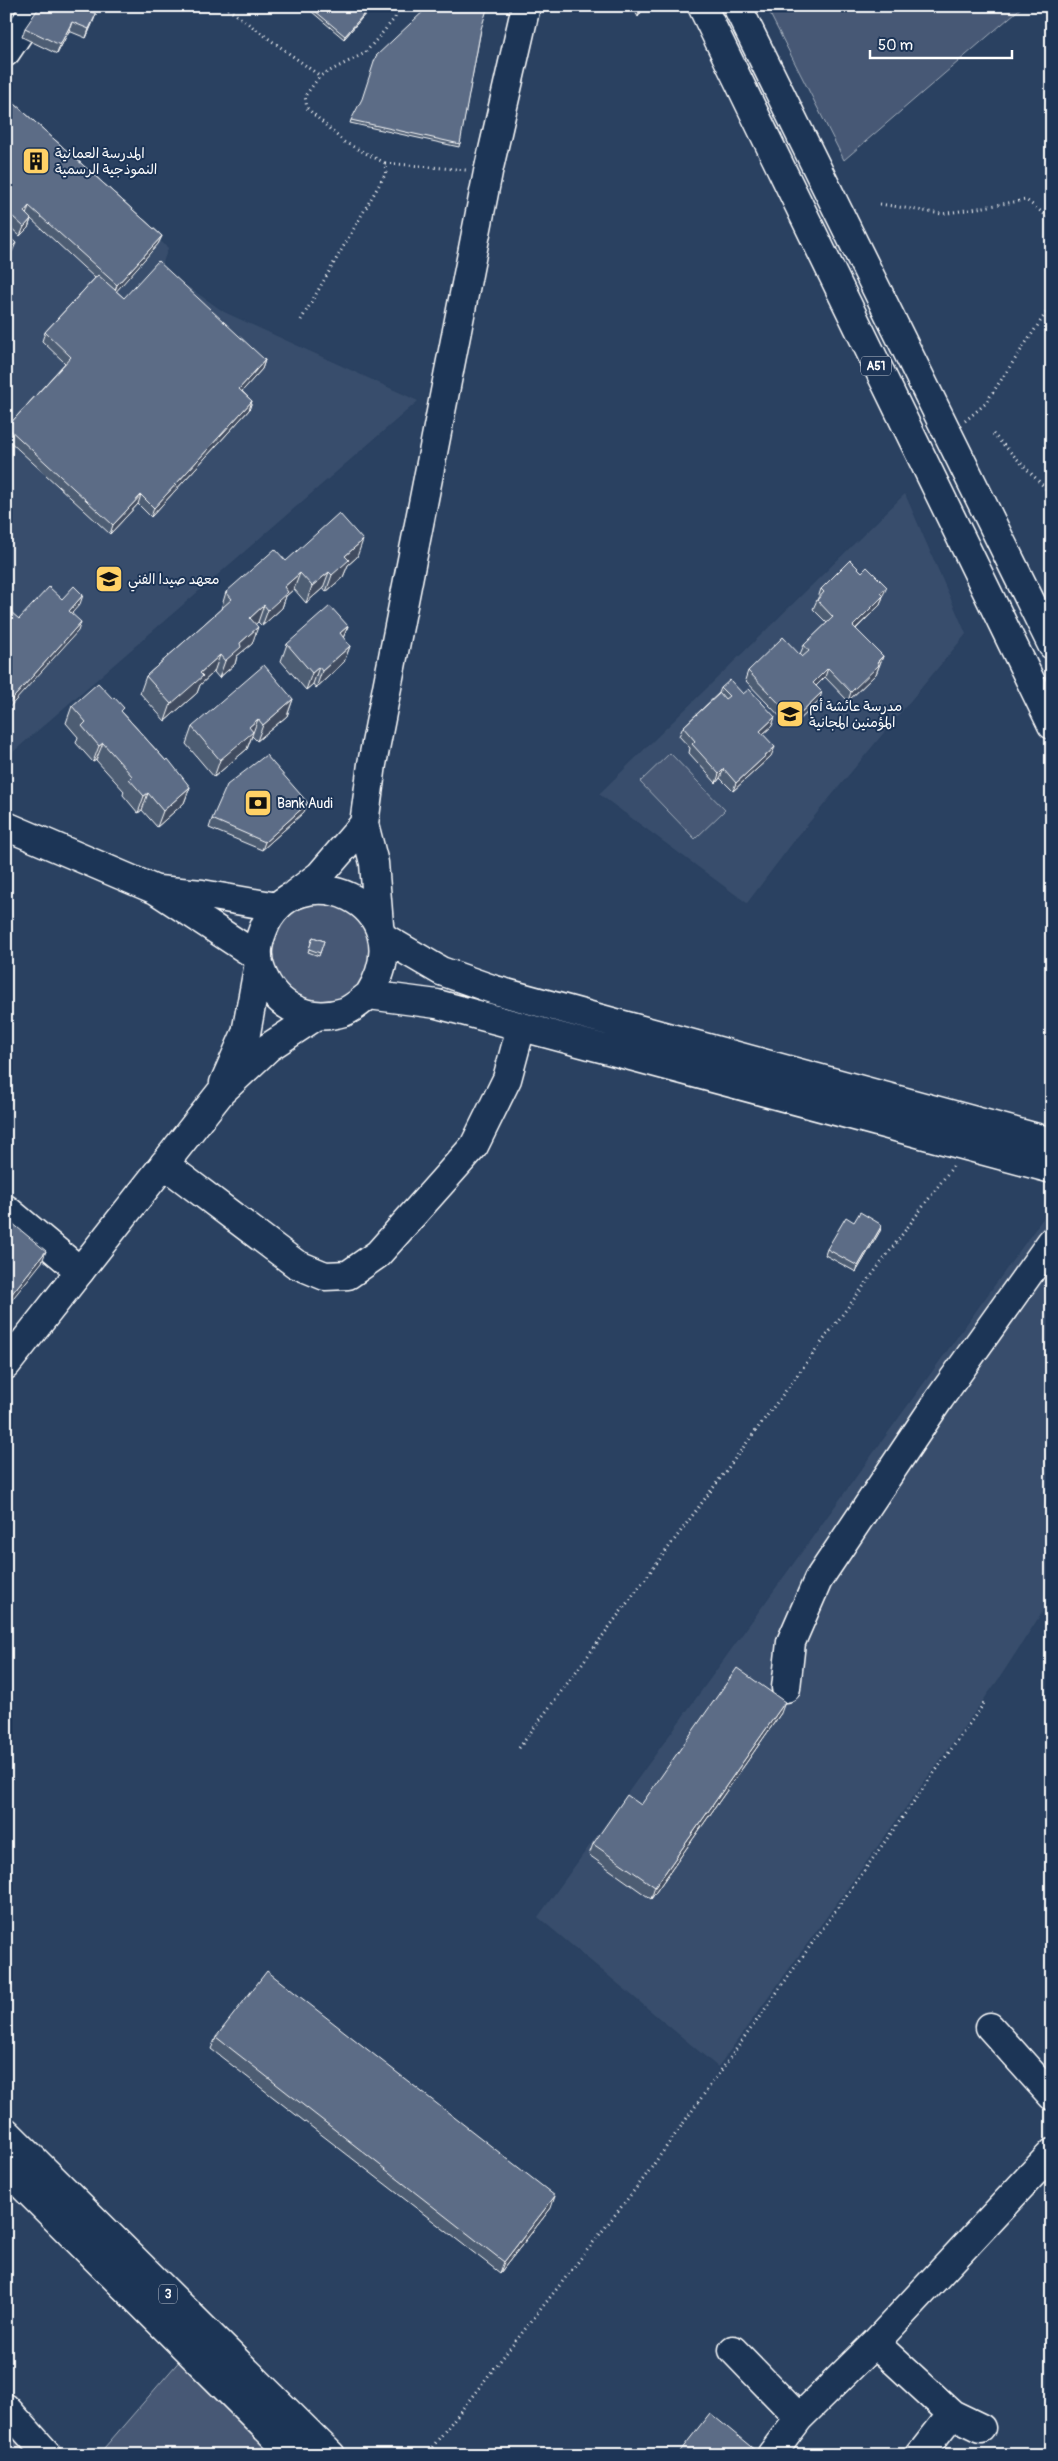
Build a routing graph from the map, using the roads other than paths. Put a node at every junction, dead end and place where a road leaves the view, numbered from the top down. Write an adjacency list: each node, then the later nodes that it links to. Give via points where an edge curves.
1 (37, 6): 5 (main road)
2 (526, 6): 8 (main road, via 488,172 372,764)
3 (702, 6): 7 (main road, A51)
4 (737, 6): 6 (main road, A51)
5 (6, 52)
6 (1052, 645)
7 (1052, 725)
8 (364, 824): 11 (main road, via 320,875); 12 (main road, via 374,864)
9 (6, 826): 10 (main road)
10 (156, 890): 11 (main road); 13 (main road)
11 (284, 902): 12 (main road, via 314,889 340,892 363,904); 13 (main road, via 266,922 260,938)
12 (381, 931): 14 (main road, via 385,958 380,977); 18 (main road, via 441,971 495,990)
13 (258, 960): 15 (main road, via 269,989 290,1008); 17 (main road, via 246,1033)
14 (369, 995): 15 (main road, via 345,1011); 16 (main road, via 437,1004)
15 (316, 1016): 17 (main road, via 269,1047)
16 (521, 1027): 19 (main road, via 507,1079 474,1146 378,1254 348,1275 325,1276 296,1264); 20 (main road)
17 (221, 1092): 19 (main road)
18 (1052, 1142)
19 (164, 1164): 23 (main road)
20 (1052, 1169)
21 (6, 1209): 23 (main road)
22 (1052, 1241): 25 (main road, via 940,1398 818,1580 791,1642)
23 (80, 1270): 24 (main road)
24 (6, 1365)
25 (786, 1688)
26 (990, 2027): 27 (main road)
27 (1052, 2096)
28 (6, 2132): 31 (main road, 3)
29 (1052, 2154): 32 (main road)
30 (10, 2181): 31 (main road, 3)
31 (99, 2244): 39 (main road, 3); 40 (main road, 3)
32 (875, 2343): 35 (main road); 36 (main road)
33 (733, 2350): 36 (main road)
34 (6, 2408): 38 (main road)
35 (952, 2414): 37 (main road); 42 (main road)
36 (799, 2418): 41 (main road)
37 (981, 2428)
38 (48, 2455)
39 (293, 2455)
40 (331, 2455)
41 (771, 2455)
42 (920, 2455)

